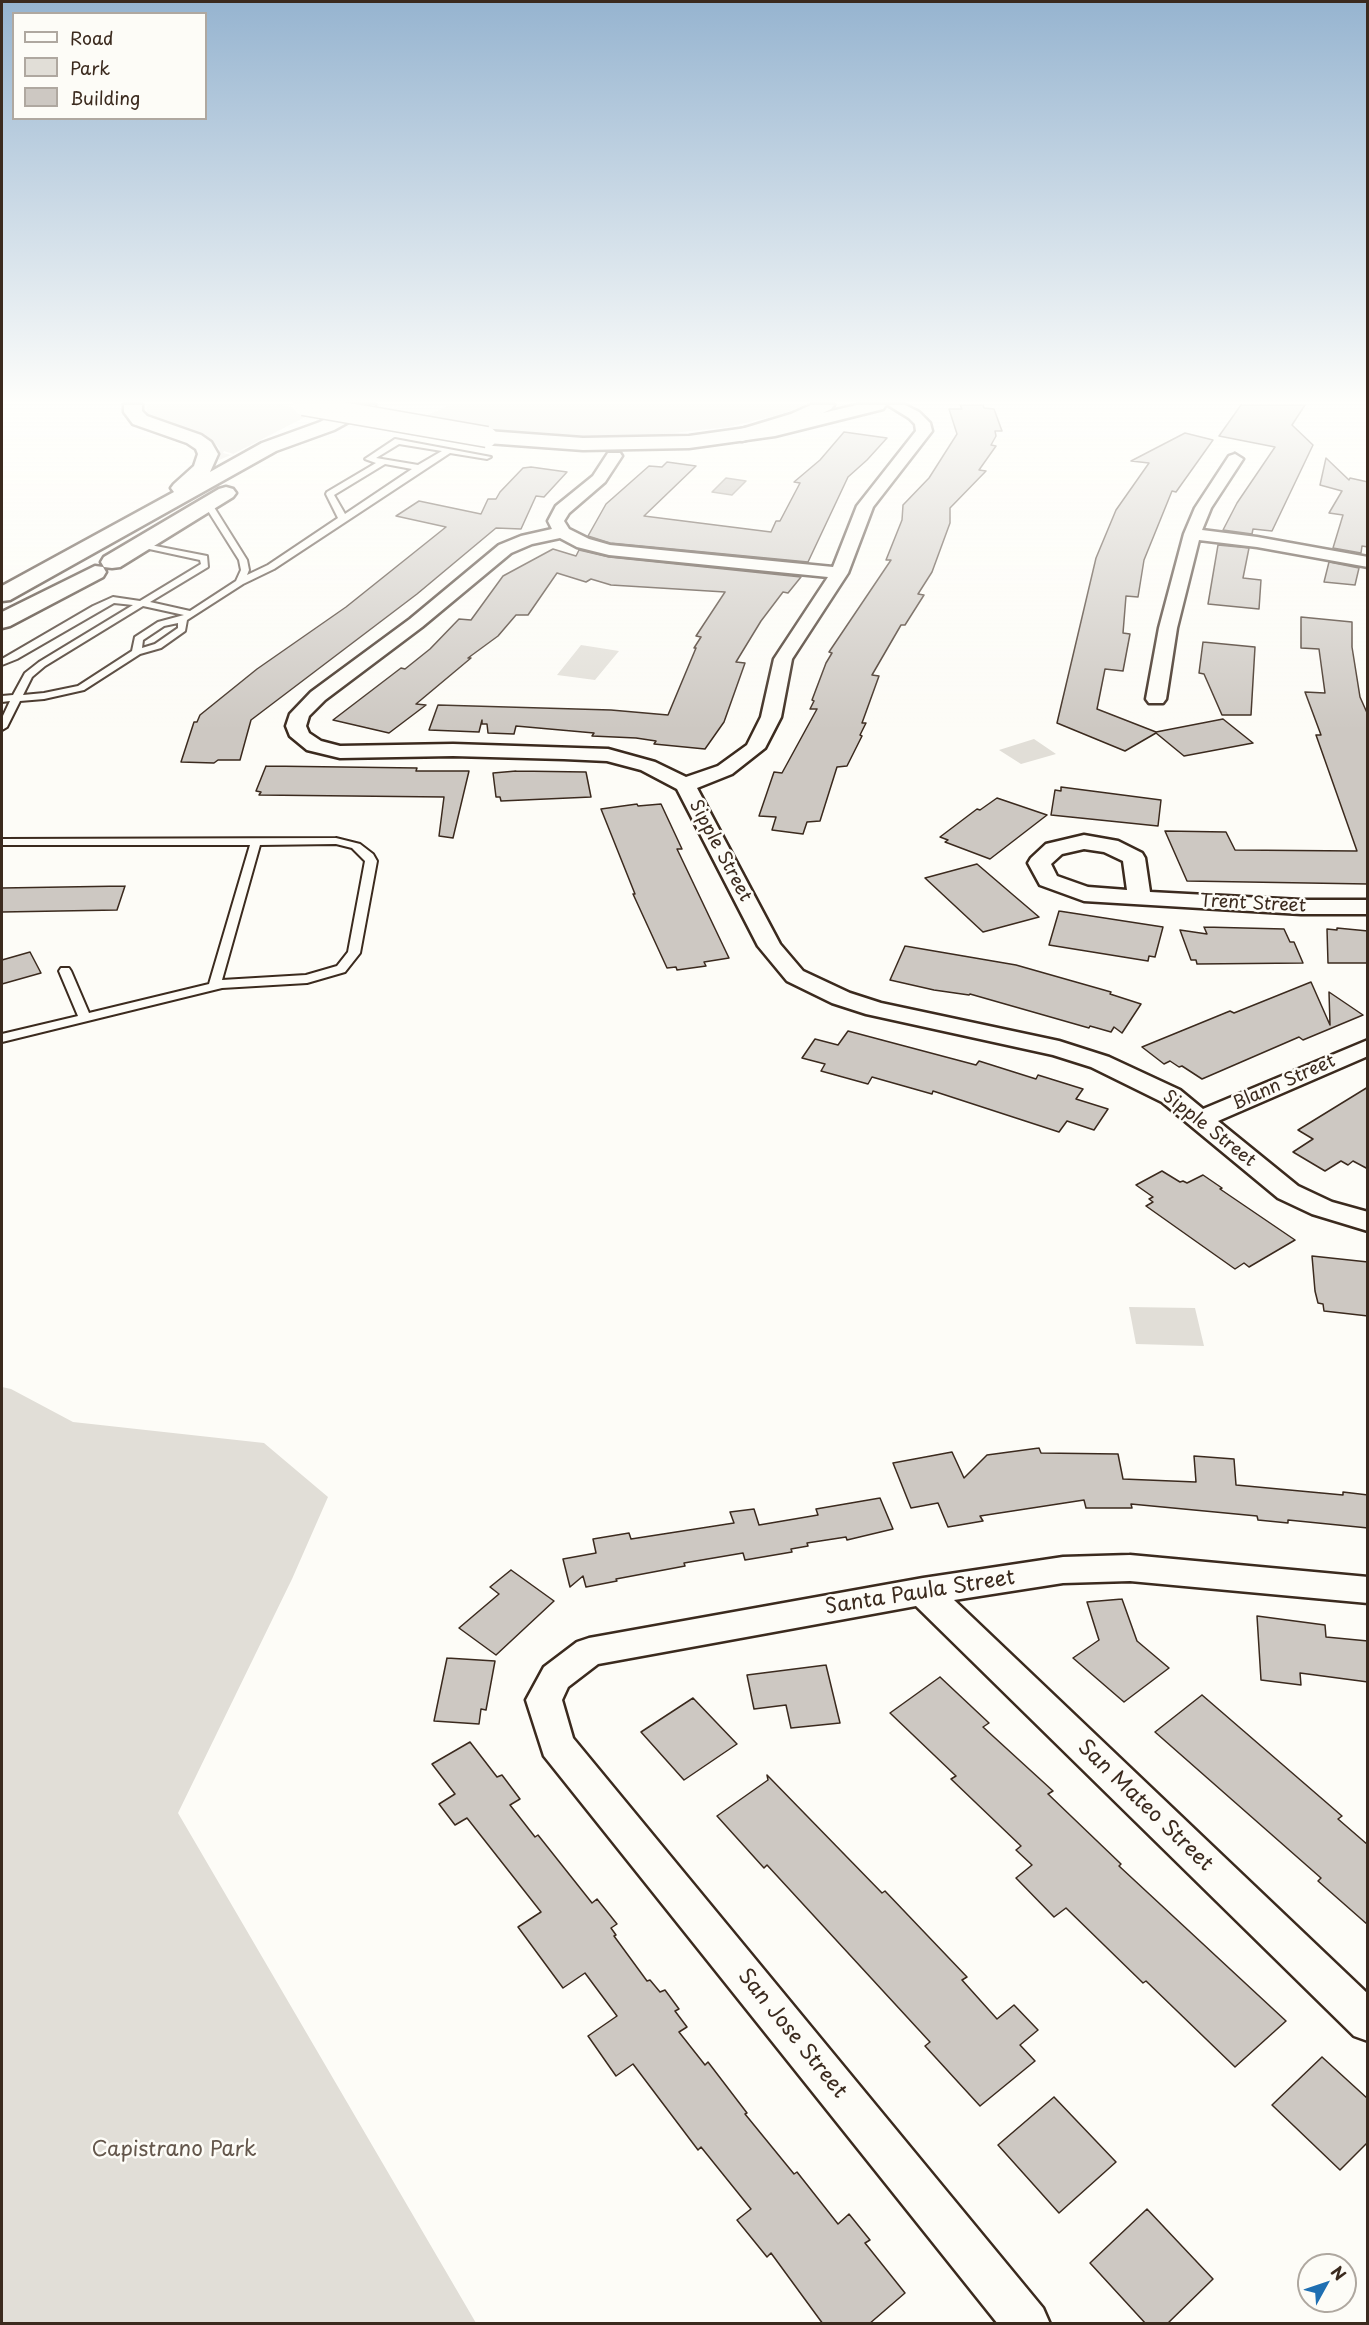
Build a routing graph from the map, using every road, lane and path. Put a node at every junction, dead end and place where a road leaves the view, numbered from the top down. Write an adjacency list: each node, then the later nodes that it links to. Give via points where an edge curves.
1 (148, 514): 16 (main road)
2 (196, 514): 12 (main road)
3 (214, 514): 15 (lane, via 243,560 245,570)
4 (339, 514): 9 (lane)
5 (350, 514): 9 (lane)
6 (560, 514): 10 (street, via 556,521)
7 (863, 514): 14 (street)
8 (1201, 514): 11 (street)
9 (342, 519): 15 (lane, via 271,567)
10 (562, 532): 14 (street, via 609,550); 26 (street, Sipple Street, via 506,549 318,696 300,714 296,726 300,736 314,746 340,752 453,750 608,755 648,766)
11 (1192, 534): 13 (street); 24 (street, via 1168,628)
12 (143, 544): 17 (lane, via 204,558 205,565); 19 (main road)
13 (1368, 562)
14 (839, 573): 26 (street, via 783,659 771,717 755,748 724,770)
15 (240, 582): 18 (lane)
16 (2, 595)
17 (145, 604): 18 (lane); 21 (lane, via 113,600); 22 (lane, via 42,664 28,675)
18 (187, 617): 20 (lane, via 182,629 158,646); 20 (lane, via 161,624 138,639)
19 (2, 621)
20 (137, 652): 22 (lane, via 81,688)
21 (2, 662)
22 (15, 698): 23 (lane); 25 (lane)
23 (2, 699)
24 (1156, 699)
25 (2, 728)
26 (685, 786): 36 (street, Sipple Street, via 770,946 795,976 874,1009 1059,1049 1100,1062 1171,1096)
27 (256, 841): 28 (lane); 32 (lane); 32 (lane, via 336,841 356,846 369,856 354,953 341,969 320,977)
28 (2, 842)
29 (1139, 898): 30 (street, Trent Street)
30 (1368, 907)
31 (65, 971): 33 (lane)
32 (214, 986): 33 (lane)
33 (85, 1017): 34 (lane)
34 (2, 1038)
35 (1368, 1047): 36 (street, Blann Street)
36 (1201, 1119): 37 (street, Sipple Street, via 1288,1192 1322,1208)
37 (1368, 1222)
38 (1368, 1590): 39 (street, Santa Paula Street, via 1130,1568 1063,1570)
39 (923, 1591): 40 (street, Santa Paula Street, via 589,1652 555,1677 544,1700); 41 (street, San Mateo Street)
40 (557, 1745): 42 (street, San Jose Street)
41 (1368, 2022)
42 (1027, 2324)

